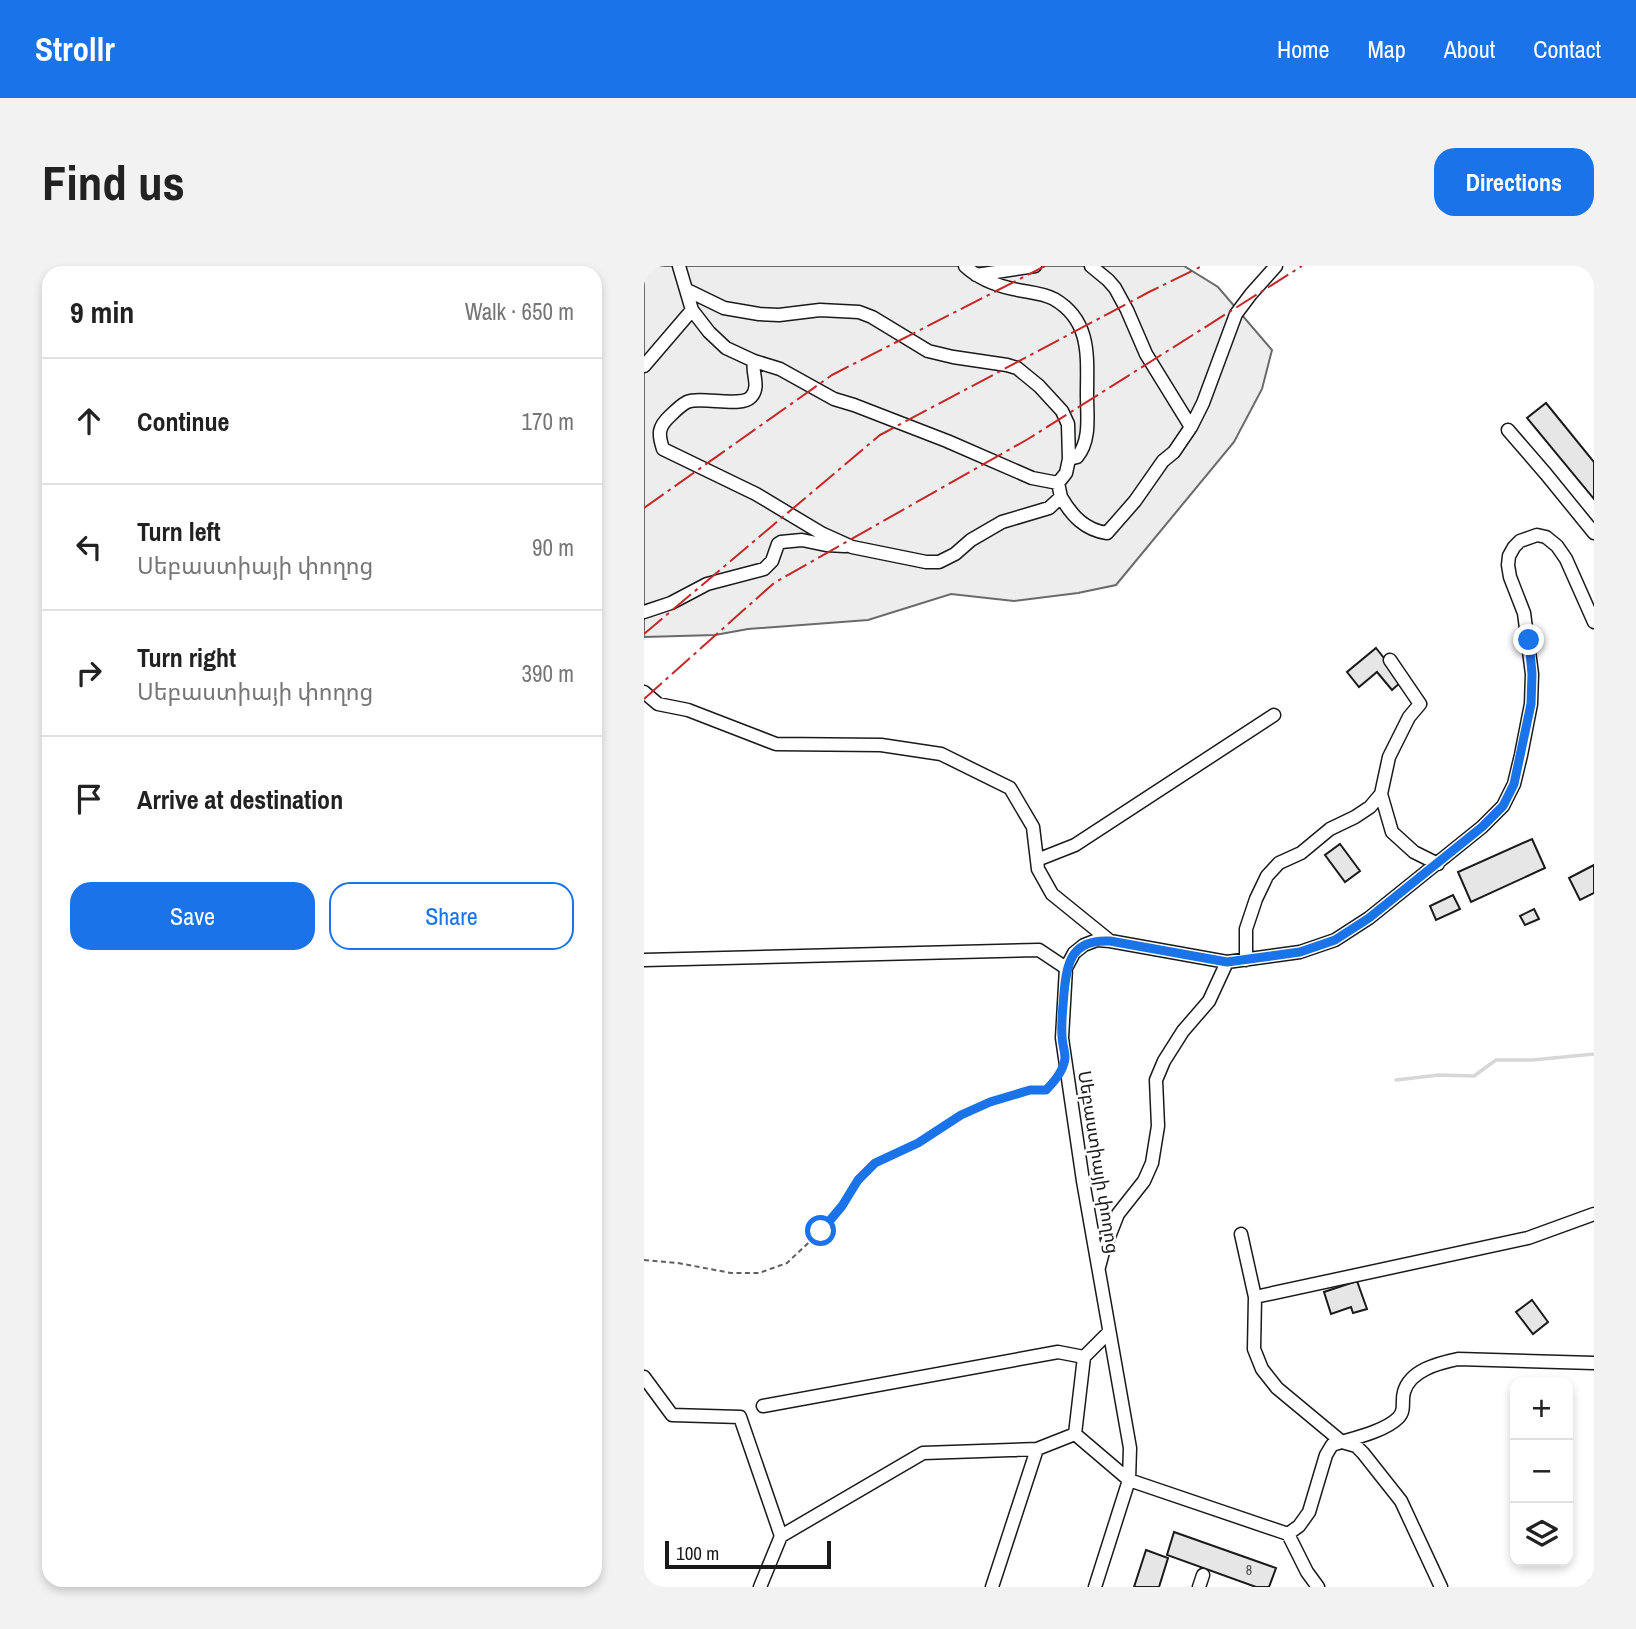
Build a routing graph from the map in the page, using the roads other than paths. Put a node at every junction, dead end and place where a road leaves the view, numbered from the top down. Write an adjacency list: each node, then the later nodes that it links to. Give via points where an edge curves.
1 (679, 266): 7 (street)
2 (965, 266): 6 (street)
3 (1035, 266): 6 (street)
4 (1091, 266): 11 (street, via 1115,288 1146,354)
5 (1276, 266): 11 (street, via 1236,314)
6 (976, 275): 13 (street, via 997,285 1053,298 1080,323 1087,358 1085,445 1077,457)
7 (687, 290): 8 (street); 13 (street, via 724,308 759,314 859,312 928,351 1017,368 1062,411 1068,424)
8 (692, 310): 9 (street, via 726,348); 10 (street)
9 (754, 361): 14 (street, via 780,369 834,399 1032,478); 17 (street, via 752,397 684,403 663,423 658,436 663,449)
10 (644, 366)
11 (1191, 427): 15 (street, via 1107,533 1084,525)
12 (1508, 430): 16 (street)
13 (1069, 459): 14 (street)
14 (1058, 483): 15 (street)
15 (1061, 497): 17 (street, via 1049,508 1002,522 939,562)
16 (1594, 533)
17 (852, 547): 18 (street, via 781,542 764,569 707,584)
18 (644, 612)
19 (1594, 622): 25 (street, via 1558,546 1537,535 1520,541 1508,565 1524,613 1532,674 1531,704 1514,784 1503,806)
20 (1390, 660): 23 (street, via 1420,704 1389,757)
21 (644, 692): 24 (street, via 658,704 688,710 776,744 881,745 941,754 1010,788 1033,827)
22 (1274, 715): 24 (street, via 1075,845)
23 (1381, 794): 25 (street, via 1392,832 1414,852); 28 (street, via 1370,807 1279,863 1267,876 1246,929)
24 (1037, 860): 26 (street, via 1052,894)
25 (1438, 863): 28 (street, via 1335,940 1300,952)
26 (1110, 941): 29 (street); 30 (street, via 1084,945)
27 (644, 960): 30 (street, via 1039,950)
28 (1246, 960): 29 (street)
29 (1227, 962): 33 (street, via 1209,1001 1183,1031 1156,1080 1158,1126 1152,1163 1118,1214)
30 (1066, 968): 33 (street, Սեբաստիայի փողոց, via 1062,1038)
31 (1594, 1214): 34 (street, via 1528,1238)
32 (1241, 1234): 34 (street)
33 (1098, 1271): 35 (street, Սեբաստիայի փողոց)
34 (1255, 1297): 41 (street, via 1254,1349 1262,1369 1277,1388)
35 (1109, 1332): 36 (street); 43 (street, Սեբաստիայի փողոց, via 1129,1448)
36 (1084, 1357): 39 (street, via 1058,1352); 40 (street)
37 (1594, 1363): 41 (street, via 1458,1359 1437,1363 1410,1381 1399,1417)
38 (644, 1377): 45 (street, via 672,1415 740,1417)
39 (763, 1406)
40 (1075, 1434): 42 (street); 43 (street)
41 (1342, 1441): 44 (street, via 1332,1445 1326,1455 1305,1519); 50 (street, via 1363,1453 1401,1501)
42 (1037, 1448): 45 (street, via 923,1453); 47 (street)
43 (1129, 1480): 44 (street); 48 (street, Սեբաստիայի փողոց)
44 (1288, 1534): 49 (street)
45 (782, 1536): 46 (street)
46 (761, 1587)
47 (992, 1587)
48 (1094, 1587)
49 (1318, 1587)
50 (1441, 1587)

